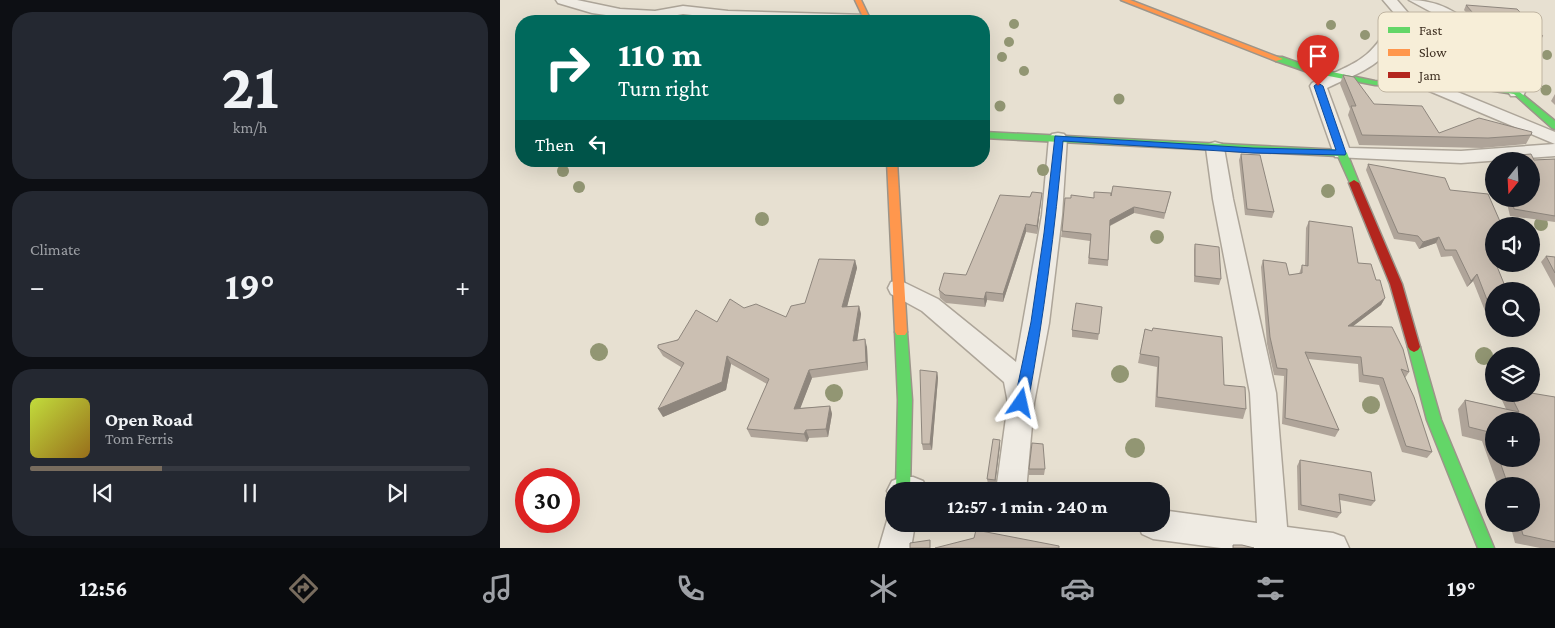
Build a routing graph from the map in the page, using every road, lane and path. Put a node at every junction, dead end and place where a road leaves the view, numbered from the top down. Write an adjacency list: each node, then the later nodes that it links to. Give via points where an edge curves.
1 (563, 0): 9 (street, via 592,9)
2 (697, 0): 9 (street)
3 (858, 0): 13 (street)
4 (1124, 0): 15 (street, via 1285,61)
5 (1390, 0): 7 (street)
6 (1416, 0): 8 (street)
7 (1400, 12)
8 (1444, 12)
9 (635, 14): 11 (street)
10 (655, 15): 12 (street, via 684,10)
11 (655, 15)
12 (728, 15)
13 (865, 15)
14 (1378, 53): 15 (street, via 1370,61)
15 (1341, 77): 16 (street); 25 (street, via 1318,86)
16 (1378, 84)
17 (1445, 92): 22 (street)
18 (1518, 92): 19 (street)
19 (1555, 126)
20 (990, 135): 21 (street)
21 (1058, 138): 23 (street); 28 (street, via 1052,216 1037,322)
22 (1555, 139)
23 (1215, 148): 25 (street); 33 (street, via 1224,208 1263,392)
24 (1555, 150): 25 (street, via 1461,157)
25 (1342, 153): 36 (street, via 1396,284 1434,420)
26 (892, 167): 27 (street)
27 (899, 288): 28 (street, via 930,305 1016,377); 29 (street)
28 (1021, 403): 30 (street)
29 (906, 482)
30 (1012, 482)
31 (1170, 526): 33 (street)
32 (898, 532): 34 (street)
33 (1273, 540): 35 (street)
34 (895, 548)
35 (1333, 548)
36 (1486, 548)

